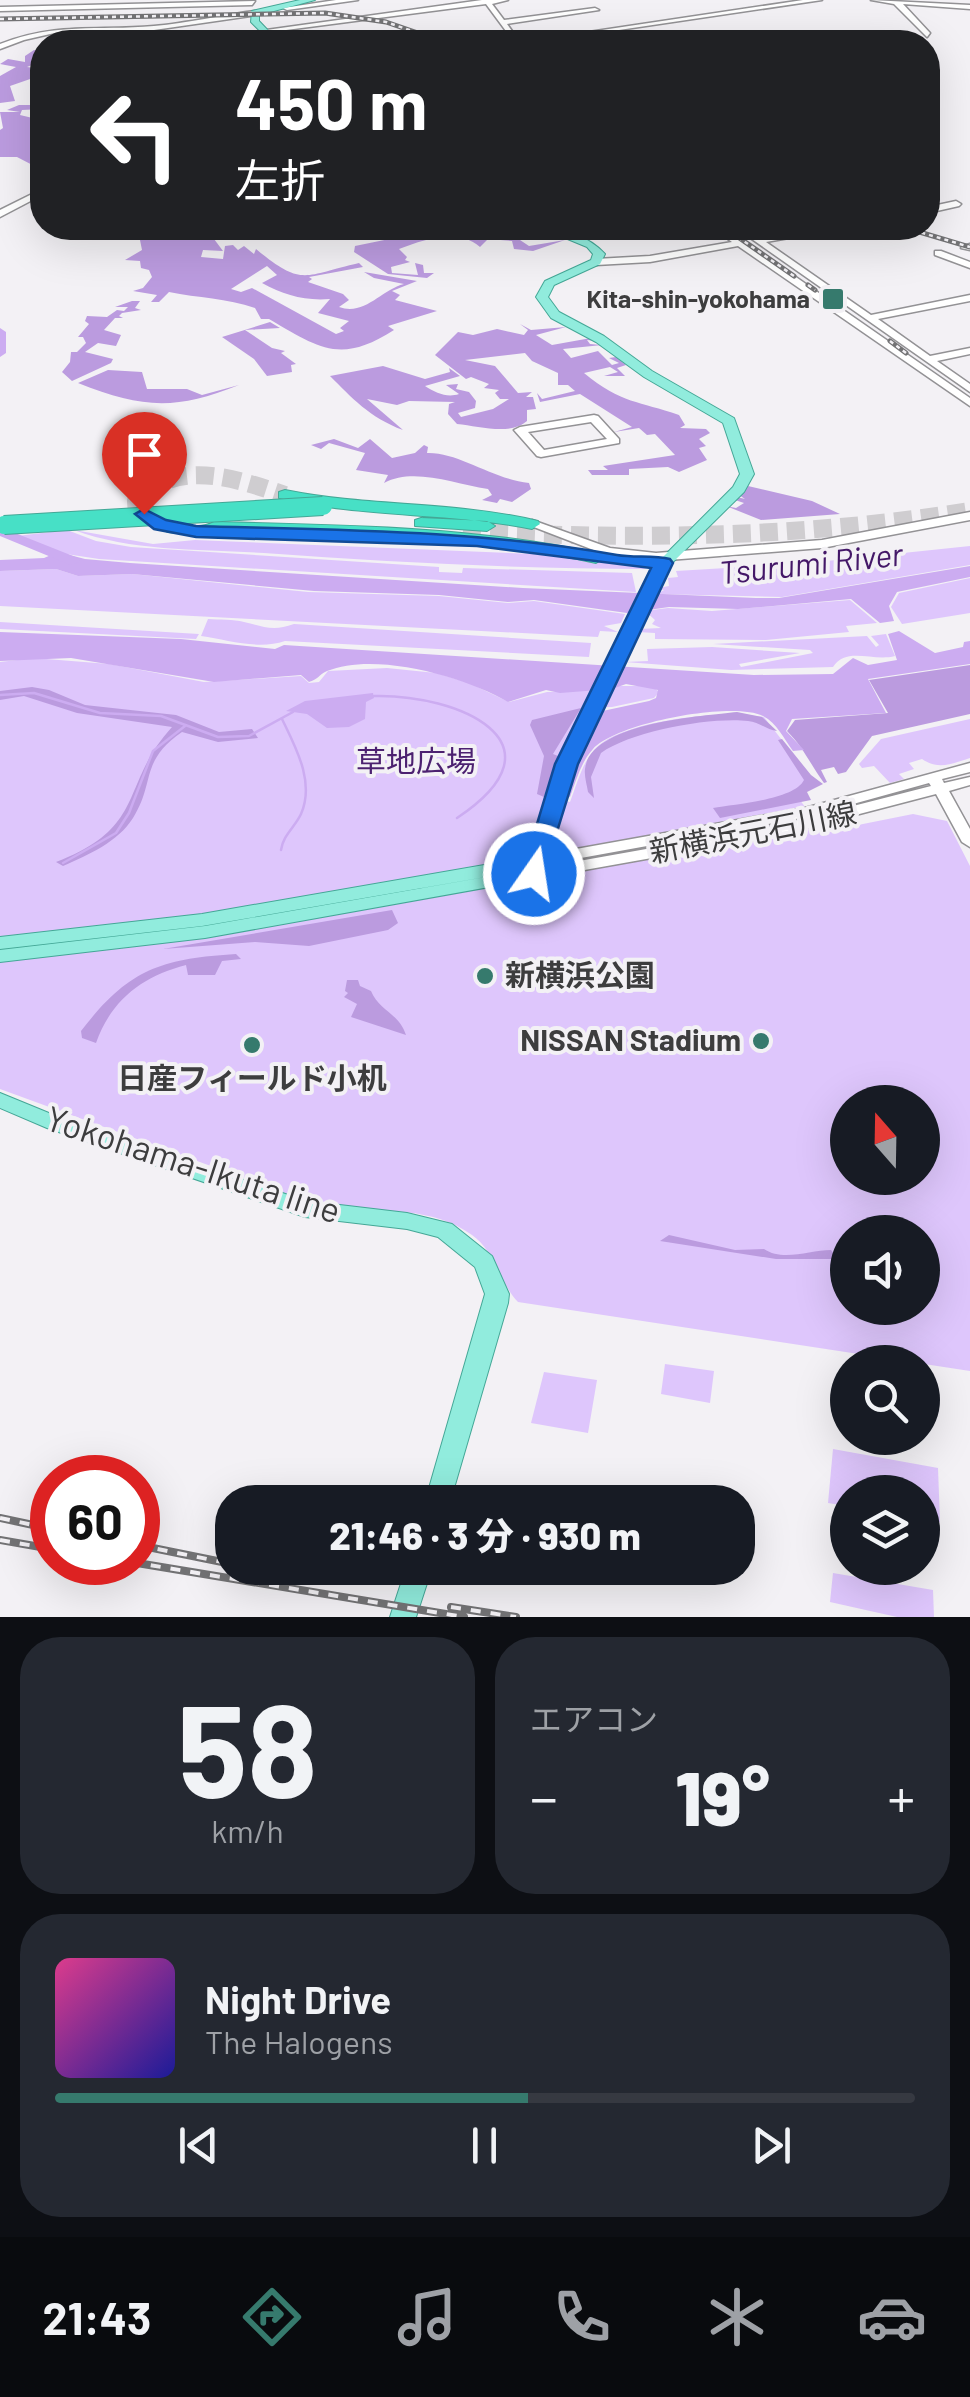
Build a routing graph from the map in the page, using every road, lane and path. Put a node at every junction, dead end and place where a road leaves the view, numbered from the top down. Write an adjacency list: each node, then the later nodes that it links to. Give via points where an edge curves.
1 (311, 0): 11 (main road)
2 (354, 0): 6 (street)
3 (504, 0): 7 (street)
4 (818, 0): 19 (street)
5 (875, 0): 8 (street)
6 (332, 1): 11 (street)
7 (484, 1): 14 (street); 16 (street); 17 (street)
8 (896, 1): 9 (street); 20 (street)
9 (970, 7)
10 (253, 8): 11 (main road); 12 (street); 15 (street, via 156,28); 16 (main road)
11 (287, 8)
12 (0, 9)
13 (595, 10): 14 (street)
14 (502, 22): 18 (street)
15 (49, 30)
16 (262, 30)
17 (505, 30)
18 (507, 30)
19 (609, 30)
20 (922, 30)
21 (30, 35): 22 (street)
22 (0, 47)
23 (30, 198): 26 (street)
24 (956, 204): 25 (street)
25 (940, 207)
26 (0, 214)
27 (577, 240): 32 (main road, via 593,246)
28 (736, 240): 30 (street)
29 (759, 240): 35 (street)
30 (741, 243): 32 (street); 36 (street)
31 (938, 253): 33 (street)
32 (596, 262): 50 (main road, via 549,284 542,297 546,307 730,420 746,465 743,485)
33 (970, 265)
34 (970, 298): 35 (street)
35 (872, 317): 36 (street); 38 (street)
36 (850, 320): 40 (street)
37 (970, 351): 38 (street)
38 (930, 359): 39 (street)
39 (970, 389)
40 (970, 403)
41 (520, 430): 41 (street, via 541,454 615,440 592,418)
42 (462, 511): 45 (highway); 45 (highway, via 280,498 318,511); 46 (highway, bridge, via 323,506)
43 (141, 515): 47 (highway, via 196,531)
44 (970, 518): 48 (street); 48 (street, via 892,539)
45 (520, 525): 46 (highway, bridge, via 306,520); 50 (street)
46 (2, 526): 47 (highway, bridge, via 215,524)
47 (467, 539): 49 (highway)
48 (805, 548): 50 (street)
49 (596, 558): 50 (street)
50 (664, 564): 55 (main road, via 566,764)
51 (970, 767): 53 (street, 新横浜元石川線)
52 (970, 780): 53 (street, 新横浜元石川線)
53 (938, 784): 54 (street); 55 (street, 新横浜元石川線, via 775,831)
54 (970, 842)
55 (535, 868): 56 (main road, via 202,920); 57 (main road, via 205,932)
56 (0, 942)
57 (0, 956)
58 (0, 1100): 59 (main road, Yokohama-Ikuta line, via 304,1209 427,1224 474,1251 491,1277 496,1303)
59 (443, 1485)
60 (413, 1585): 61 (main road)
61 (403, 1617)

